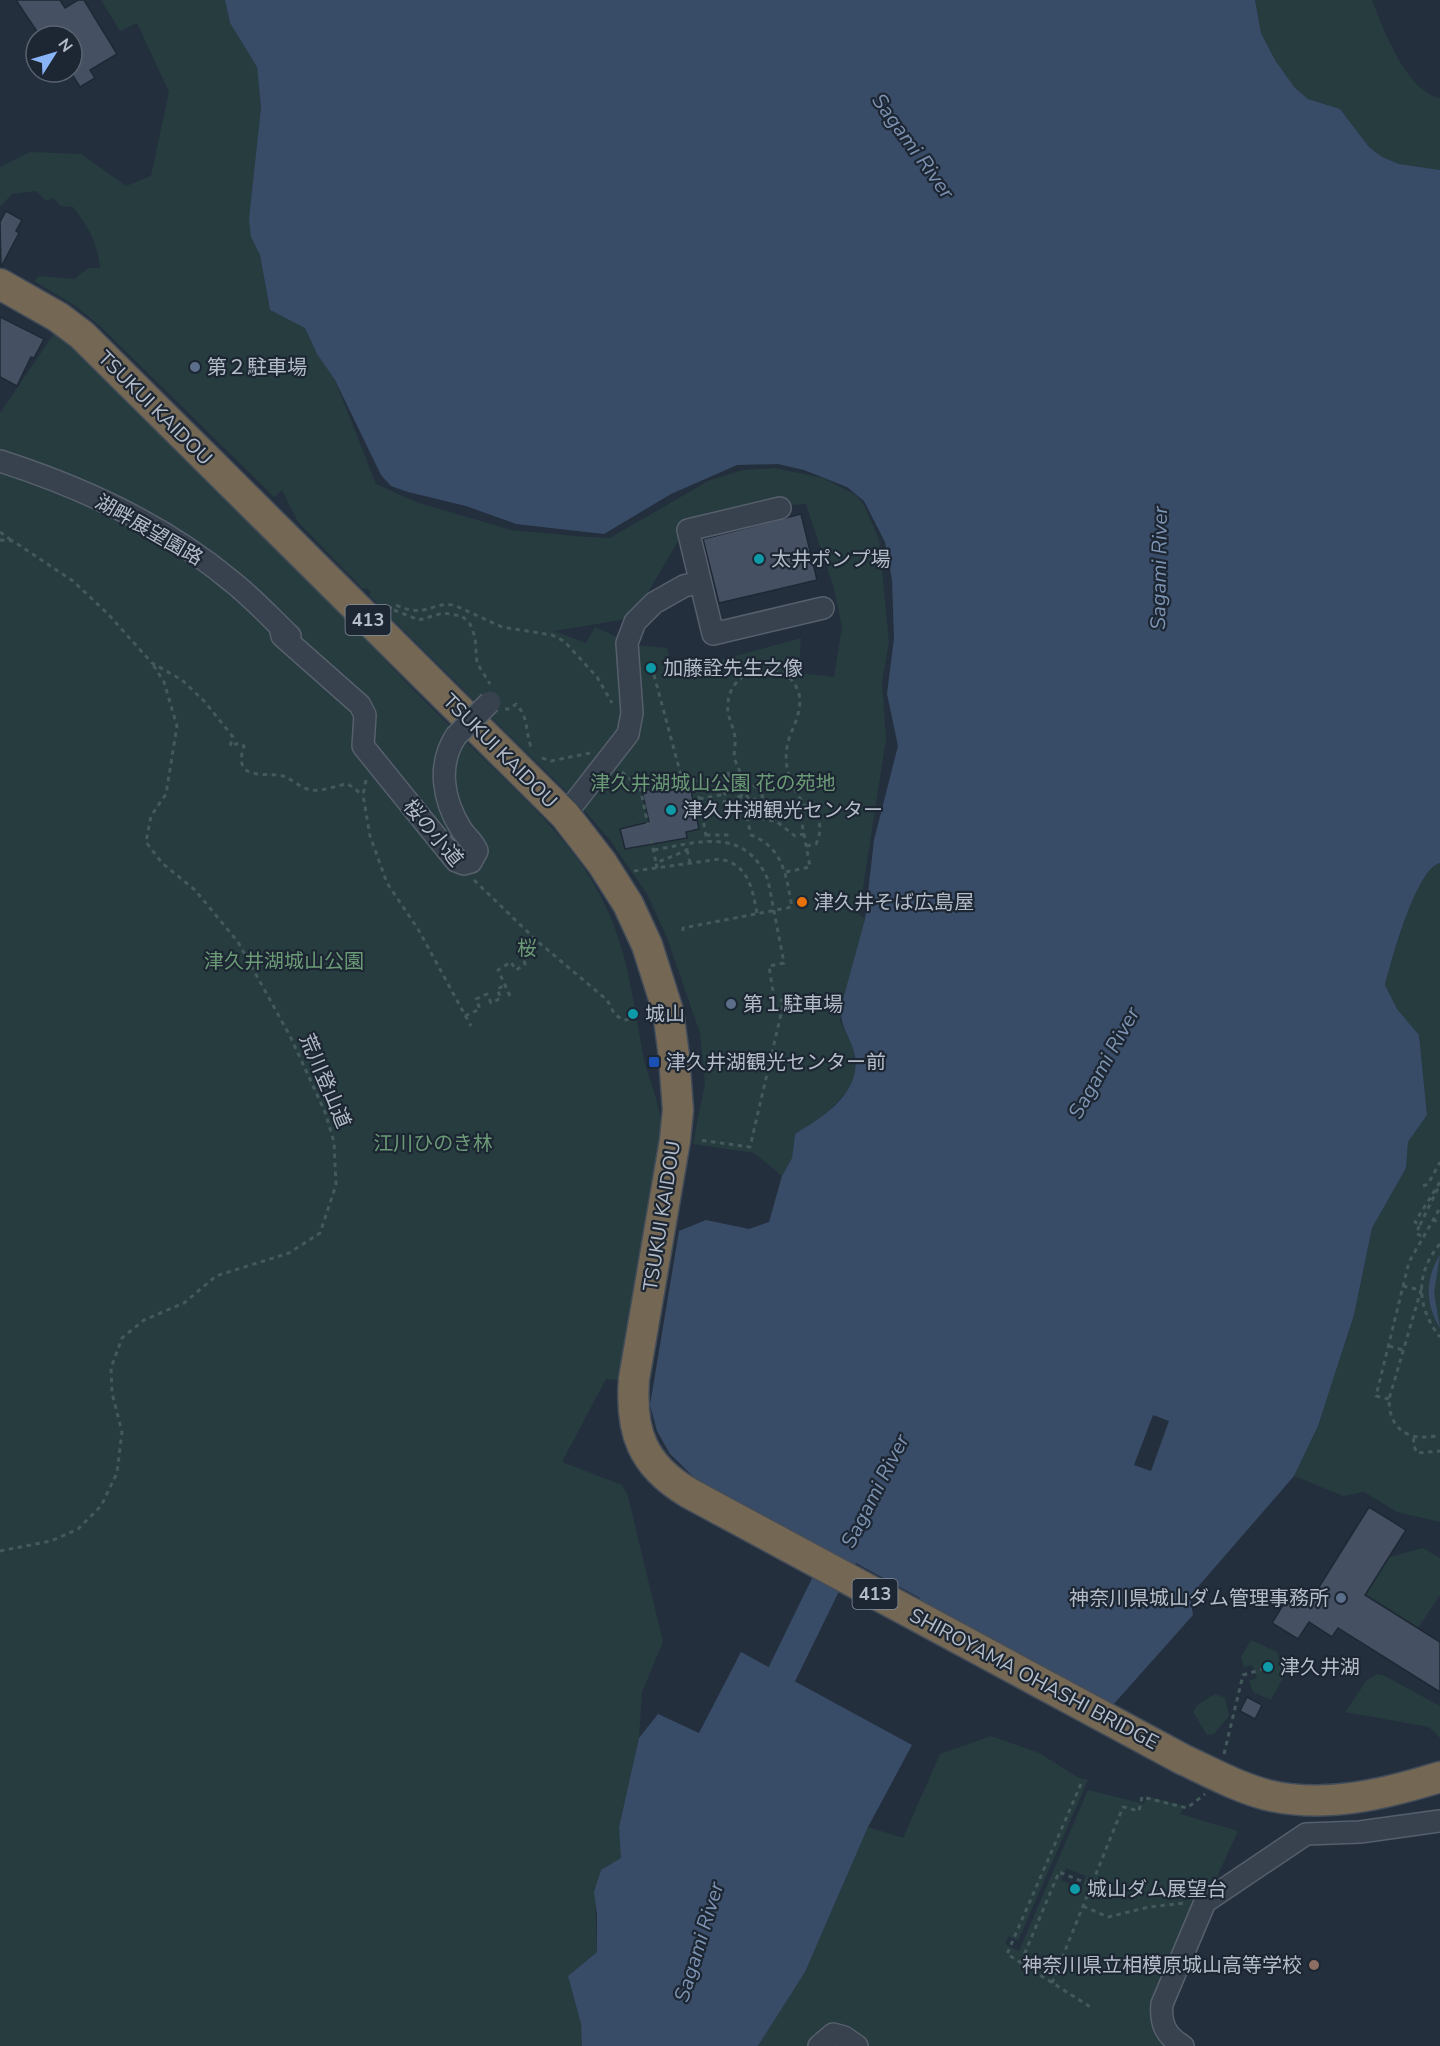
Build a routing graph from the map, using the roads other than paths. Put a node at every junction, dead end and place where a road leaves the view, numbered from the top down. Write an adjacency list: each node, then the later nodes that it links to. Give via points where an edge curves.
1 (0, 284): 8 (highway, TSUKUI KAIDOU / 413, via 82,335)
2 (0, 461): 7 (street, 湖畔展望園路, via 44,475 138,520 189,550 266,610 280,627 282,636 352,697)
3 (780, 508): 4 (street, via 688,530)
4 (700, 582): 5 (street, via 713,634); 8 (street, via 684,586 654,603 635,622 627,643 632,723 628,734 604,755)
5 (823, 608)
6 (494, 698): 7 (street, 桜の小道, bridge, via 447,750 445,788 452,812 477,851 471,862 464,864 456,861 363,746)
7 (365, 715)
8 (565, 815): 9 (highway, TSUKUI KAIDOU / 413, via 628,904 647,945 668,1011 674,1056 678,1110 675,1140)
9 (634, 1379): 10 (highway, SHIROYAMA OHASHI BRIDGE / 413, via 632,1408 640,1442 660,1473 673,1484 1182,1759 1214,1783 1308,1800 1376,1794)
10 (1440, 1777)
11 (1440, 1821): 14 (street, via 1360,1832 1306,1834 1205,1902 1162,2004 1161,2018 1168,2036)
12 (819, 2046): 13 (street, via 833,2034)
13 (857, 2046)
14 (1183, 2046)

